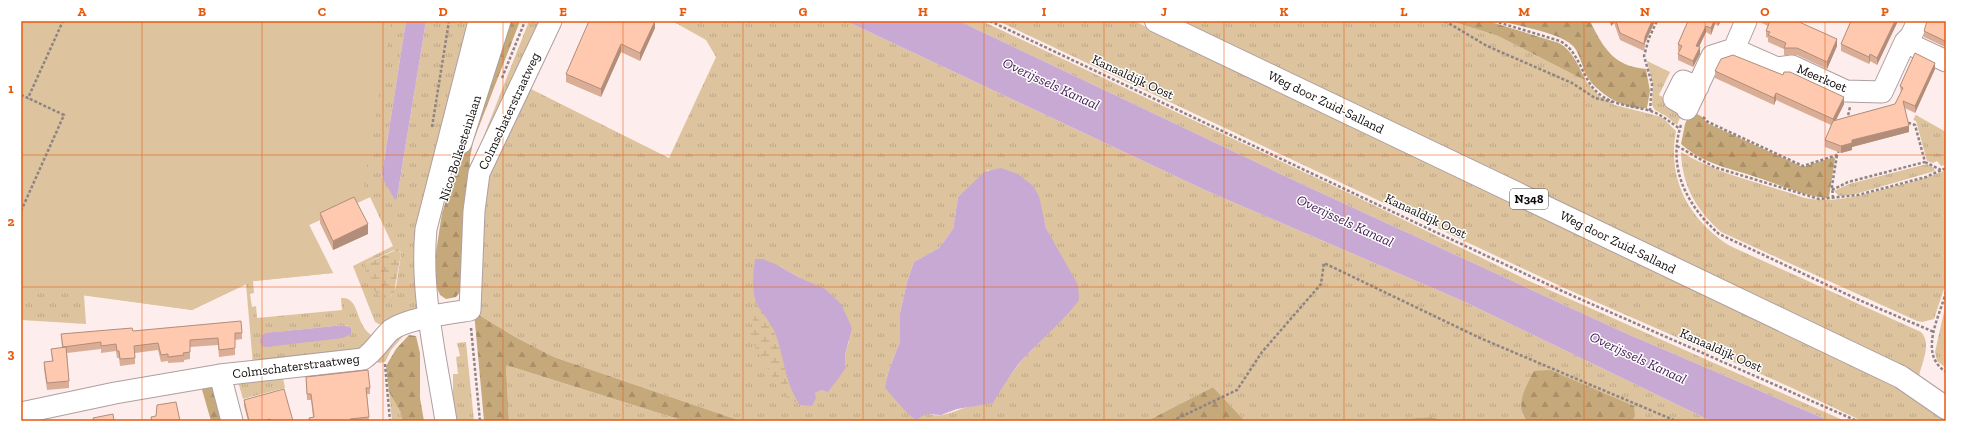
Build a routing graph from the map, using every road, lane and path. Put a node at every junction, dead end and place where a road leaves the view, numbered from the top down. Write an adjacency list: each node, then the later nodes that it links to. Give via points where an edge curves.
1 (63, 21): 17 (path)
2 (479, 21): 33 (street, Nico Bolkesteinlaan, via 426,229)
3 (500, 21): 33 (street, Nico Bolkesteinlaan, via 436,221)
4 (551, 21): 35 (street, Colmschaterstraatweg, via 479,173 474,211 470,310)
5 (990, 21): 51 (path, Kanaaldijk Oost, via 1492,258)
6 (1156, 21): 41 (main road, Weg door Zuid-Salland / N348)
7 (1445, 21): 18 (path, via 1487,46 1572,84 1595,98)
8 (1494, 21): 18 (path, via 1567,45 1601,96)
9 (1657, 21): 20 (path, via 1644,56 1652,84)
10 (1746, 21): 13 (street)
11 (1918, 21): 12 (street, Meerkoet)
12 (1905, 42): 14 (street); 15 (street, Meerkoet, via 1882,92)
13 (1734, 49): 15 (street, Meerkoet, via 1777,68 1792,66 1846,91); 19 (street, via 1712,56)
14 (1946, 61)
15 (1852, 91): 22 (path)
16 (21, 95): 17 (path)
17 (28, 98): 32 (path, via 64,115)
18 (1619, 104): 20 (path)
19 (1688, 108): 23 (path); 26 (path, via 1702,115 1708,122 1802,166)
20 (1650, 111): 23 (path, via 1662,115)
21 (1903, 121): 27 (path, via 1916,125)
22 (1846, 125)
23 (1680, 129): 24 (path)
24 (1677, 146): 31 (path, via 1714,166 1807,196 1819,199); 36 (path, via 1680,179 1689,200 1703,220 1719,234 1845,294)
25 (1839, 147): 26 (path)
26 (1837, 155): 30 (path)
27 (1926, 162): 29 (path); 30 (path, via 1848,182)
28 (1946, 168): 29 (path)
29 (1941, 170): 31 (path, via 1926,177 1858,195)
30 (1832, 190): 31 (path)
31 (1833, 198)
32 (21, 212)
33 (424, 276): 35 (street, Nico Bolkesteinlaan)
34 (1946, 292): 36 (path)
35 (429, 317): 40 (street, Colmschaterstraatweg, via 396,327 363,359); 47 (street, Nico Bolkesteinlaan)
36 (1934, 332): 39 (path, via 1931,354 1938,366)
37 (472, 339): 48 (path)
38 (385, 364): 46 (path)
39 (1946, 372)
40 (220, 374): 44 (street, Colmschaterstraatweg); 45 (street)
41 (1902, 377): 42 (main road, N348); 43 (main road, Weg door Zuid-Salland / N348)
42 (1946, 400)
43 (1946, 408)
44 (21, 413)
45 (232, 421)
46 (390, 421)
47 (446, 421)
48 (480, 421)
49 (1172, 421): 50 (path, via 1237,390 1262,352 1321,284 1324,263 1480,338)
50 (1676, 421)
51 (1857, 421)

